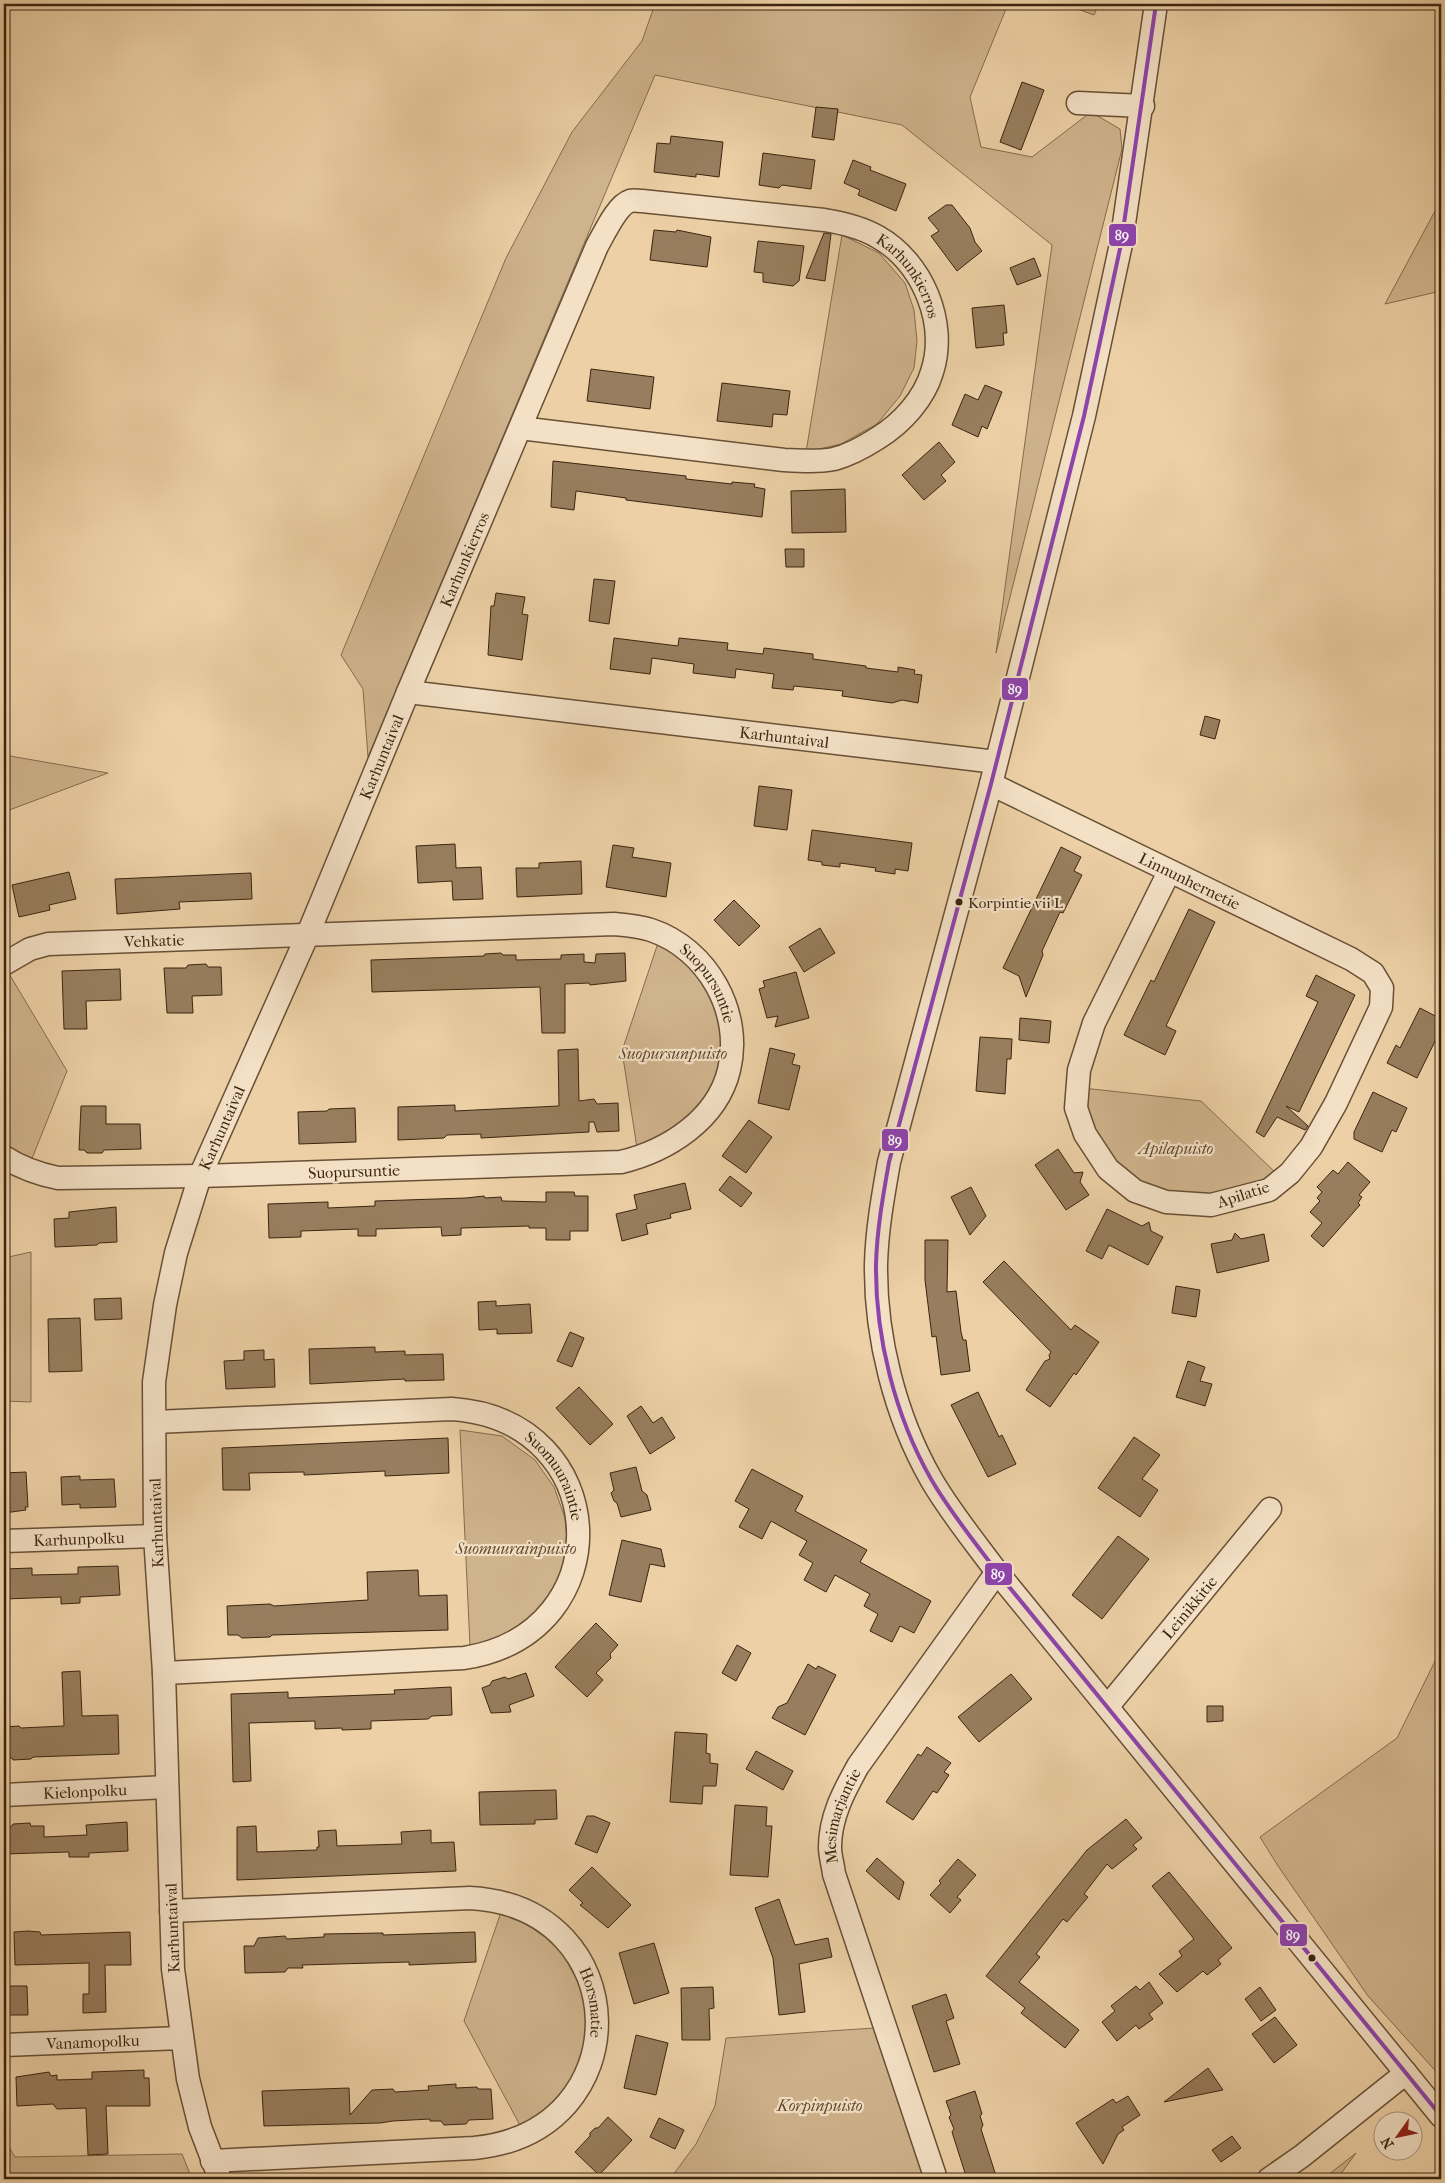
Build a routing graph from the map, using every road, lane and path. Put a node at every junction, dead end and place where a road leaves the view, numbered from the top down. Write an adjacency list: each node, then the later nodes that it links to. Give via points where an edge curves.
1 (1156, 4): 3 (street)
2 (1078, 103): 3 (street)
3 (1143, 106): 6 (street, via 1121,244 1084,416)
4 (520, 428): 4 (street, Karhunkierros, via 597,246 620,208 628,202 642,200 824,220 862,229 879,237 908,263 928,296 934,314 936,353 932,372 913,408 886,433 852,453 833,459 784,460); 5 (street, Karhunkierros)
5 (408, 692): 6 (street, Karhuntaival); 9 (street, Karhuntaival)
6 (996, 762): 7 (street)
7 (991, 784): 8 (street, Linnunhernetie); 18 (street, via 888,1162 876,1266 885,1355 895,1397 908,1431 930,1478 952,1513)
8 (1169, 872): 11 (street, Linnunhernetie, via 1350,959 1373,973); 11 (street, Apilatie, via 1094,1023 1079,1070 1076,1108 1085,1134 1108,1169 1135,1191 1166,1202 1211,1205 1269,1190 1290,1173 1311,1147 1336,1103 1381,1007)
9 (308, 934): 10 (street, Vehkatie, via 48,944 30,949); 13 (street, Karhuntaival); 13 (street, Suopursuntie, via 614,924 652,931 687,950 713,979 728,1015 732,1054 728,1072 711,1106 692,1127 656,1150 621,1162)
10 (4, 964)
11 (1382, 988)
12 (4, 1156): 13 (street, via 38,1174 58,1178)
13 (200, 1176): 14 (street, Karhuntaival, via 176,1253 165,1305 154,1382)
14 (155, 1422): 16 (street, Karhuntaival); 19 (street, Suomuuraintie, via 452,1409 490,1414 525,1431 553,1458 571,1492 578,1529 574,1567 558,1601 533,1630 501,1649 464,1658)
15 (1270, 1509): 20 (street, Leinikkitie)
16 (155, 1536): 17 (street, Karhunpolku); 19 (street, Karhuntaival)
17 (4, 1541)
18 (997, 1572): 20 (street); 29 (street, Mesimarjantie, via 858,1766 841,1795 830,1847 834,1874)
19 (164, 1673): 21 (street, Karhuntaival)
20 (1108, 1706): 26 (street)
21 (167, 1787): 22 (street, Kielonpolku); 23 (street, Karhuntaival)
22 (4, 1795)
23 (171, 1911): 24 (street, Karhuntaival, via 173,1969); 28 (street, Horsmatie, via 489,1899 525,1910 556,1931 580,1960 594,1995 597,2032 592,2059 581,2085 558,2114 528,2135 510,2142 474,2148)
24 (182, 2038): 25 (street, Vanamopolku); 28 (street, Karhuntaival, via 200,2127)
25 (4, 2046)
26 (1406, 2073): 27 (street); 30 (street)
27 (1441, 2116)
28 (216, 2170)
29 (936, 2179)
30 (1269, 2179)

